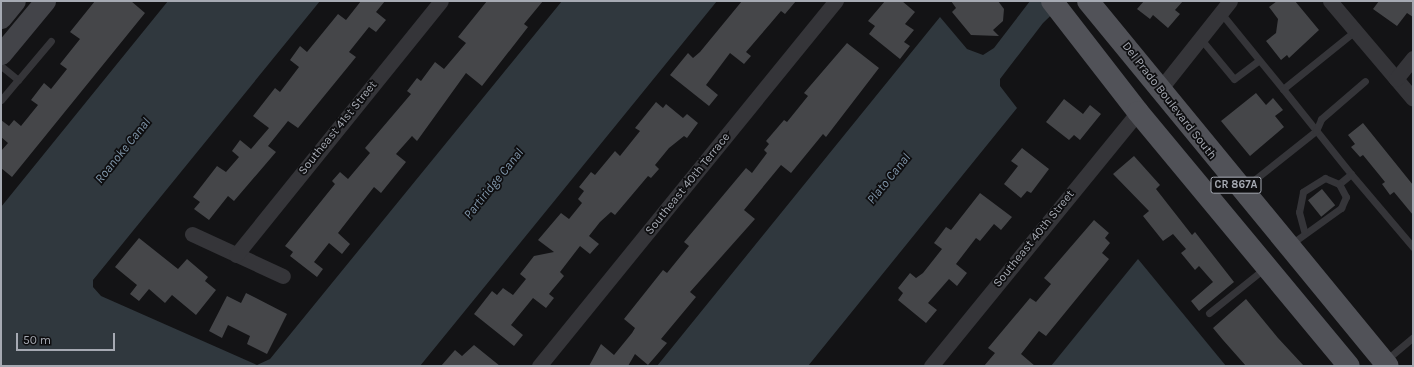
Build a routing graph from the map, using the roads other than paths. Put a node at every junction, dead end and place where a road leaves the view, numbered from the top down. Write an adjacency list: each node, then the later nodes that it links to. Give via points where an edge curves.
1 (15, 1): 10 (street)
2 (45, 1): 14 (street)
3 (441, 1): 36 (street, Southeast 41st Street)
4 (836, 1): 42 (street, Southeast 40th Terrace)
5 (1088, 1): 22 (main road, Del Prado Boulevard South / CR 867A)
6 (1230, 1): 9 (street)
7 (1330, 1): 11 (street)
8 (1057, 6): 18 (main road, CR 867A)
9 (1221, 13): 12 (street); 16 (lane)
10 (1, 18)
11 (1355, 31): 19 (street); 23 (lane)
12 (1200, 38): 16 (lane, via 1234,79); 22 (street)
13 (51, 41): 20 (lane)
14 (1, 54)
15 (1413, 58): 19 (street)
16 (1259, 60): 23 (lane)
17 (1, 66): 20 (lane)
18 (1111, 76): 22 (main road, via 1141,86); 26 (main road, CR 867A)
19 (1396, 79): 24 (street)
20 (18, 80): 25 (lane)
21 (1365, 81): 28 (lane, via 1321,118)
22 (1160, 88): 27 (main road, Del Prado Boulevard South / CR 867A)
23 (1283, 89): 28 (lane)
24 (1413, 99)
25 (1, 100)
26 (1138, 112): 27 (main road, via 1160,111); 37 (main road, CR 867A); 43 (street, Southeast 40th Street)
27 (1185, 120): 31 (main road, Del Prado Boulevard South / CR 867A)
28 (1316, 132): 29 (lane); 31 (lane)
29 (1351, 174): 30 (lane); 35 (lane)
30 (1339, 184): 32 (lane, via 1346,198 1341,208 1322,224); 32 (lane, via 1325,178 1303,192 1299,212)
31 (1241, 191): 34 (main road, Del Prado Boulevard South / CR 867A)
32 (1304, 231): 34 (lane)
33 (192, 234): 36 (street)
34 (1288, 246): 41 (main road, Del Prado Boulevard South / CR 867A)
35 (1413, 247)
36 (236, 255): 38 (street)
37 (1266, 268): 39 (lane); 44 (main road, CR 867A)
38 (283, 276)
39 (1209, 313)
40 (1413, 336): 41 (lane)
41 (1386, 364)
42 (540, 366)
43 (931, 366)
44 (1349, 366)

